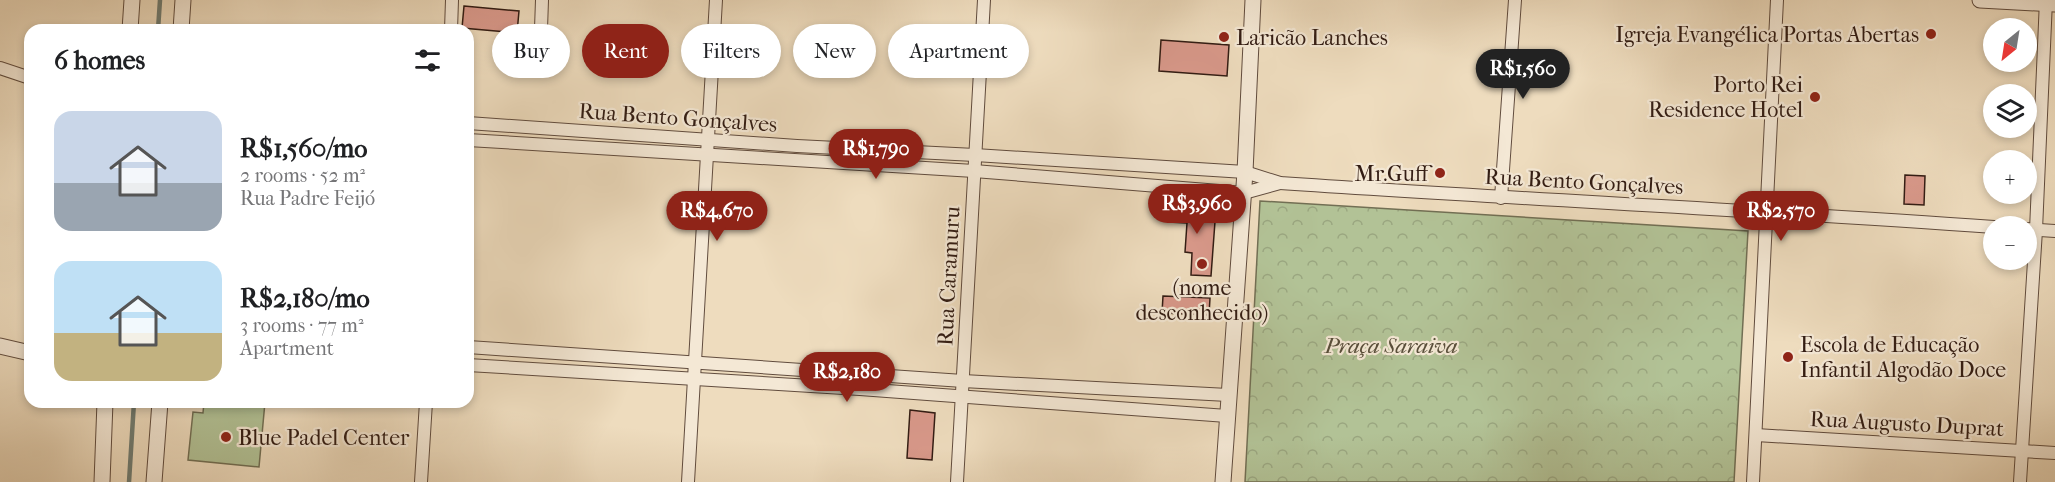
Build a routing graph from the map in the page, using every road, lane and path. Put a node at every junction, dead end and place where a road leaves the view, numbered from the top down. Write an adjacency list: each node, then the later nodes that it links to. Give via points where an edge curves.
1 (132, 0): 12 (street)
2 (183, 0): 13 (street)
3 (452, 0): 14 (street)
4 (542, 0): 15 (street)
5 (716, 0): 20 (street)
6 (984, 0): 25 (street, Rua Caramuru)
7 (1253, 0): 28 (street)
8 (1515, 0): 31 (street)
9 (1777, 0): 32 (street)
10 (1980, 0): 11 (street)
11 (2049, 3): 33 (street)
12 (130, 24)
13 (181, 24)
14 (451, 24)
15 (541, 24)
16 (0, 68): 17 (street)
17 (24, 76)
18 (474, 124): 19 (street, Rua Bento Gonçalves)
19 (526, 128): 20 (street, Rua Bento Gonçalves); 22 (street)
20 (708, 139): 23 (street, Rua Bento Gonçalves); 24 (street)
21 (474, 140): 22 (street, Rua Bento Gonçalves)
22 (525, 144): 24 (street, Rua Bento Gonçalves)
23 (797, 146): 25 (street, Rua Bento Gonçalves); 26 (street)
24 (708, 155): 26 (street, Rua Bento Gonçalves); 42 (street)
25 (975, 155): 27 (street, Rua Caramuru); 28 (street, Rua Bento Gonçalves)
26 (797, 160): 27 (street, Rua Bento Gonçalves)
27 (974, 171): 30 (street, Rua Bento Gonçalves); 45 (street, Rua Caramuru)
28 (1245, 172): 29 (street, Rua Bento Gonçalves); 30 (street)
29 (1280, 183): 30 (street, Rua Bento Gonçalves); 31 (street, Rua Bento Gonçalves)
30 (1244, 193): 48 (street)
31 (1501, 198): 32 (street, Rua Bento Gonçalves)
32 (1768, 212): 34 (street, Rua Bento Gonçalves); 55 (street)
33 (2032, 216)
34 (1983, 226)
35 (2037, 230): 36 (street)
36 (2055, 231)
37 (2029, 270): 56 (street)
38 (0, 346): 40 (street)
39 (474, 347): 42 (street)
40 (24, 352)
41 (474, 364): 44 (street)
42 (694, 364): 43 (street); 44 (street)
43 (861, 374): 45 (street); 47 (street)
44 (693, 379): 47 (street); 61 (street)
45 (963, 381): 46 (street); 49 (street, Rua Caramuru)
46 (1042, 384): 48 (street); 50 (street)
47 (860, 389): 49 (street)
48 (1228, 395): 54 (street)
49 (962, 397): 50 (street); 62 (street, Rua Caramuru)
50 (1040, 403): 54 (street)
51 (105, 408): 58 (street)
52 (160, 408): 59 (street)
53 (426, 408): 60 (street)
54 (1227, 416): 63 (street)
55 (1756, 435): 56 (street, Rua Augusto Duprat); 64 (street)
56 (2022, 451): 57 (street, Rua Augusto Duprat); 65 (street)
57 (2055, 453)
58 (102, 482)
59 (154, 482)
60 (421, 482)
61 (688, 482)
62 (957, 482)
63 (1223, 482)
64 (1753, 482)
65 (2020, 482)

